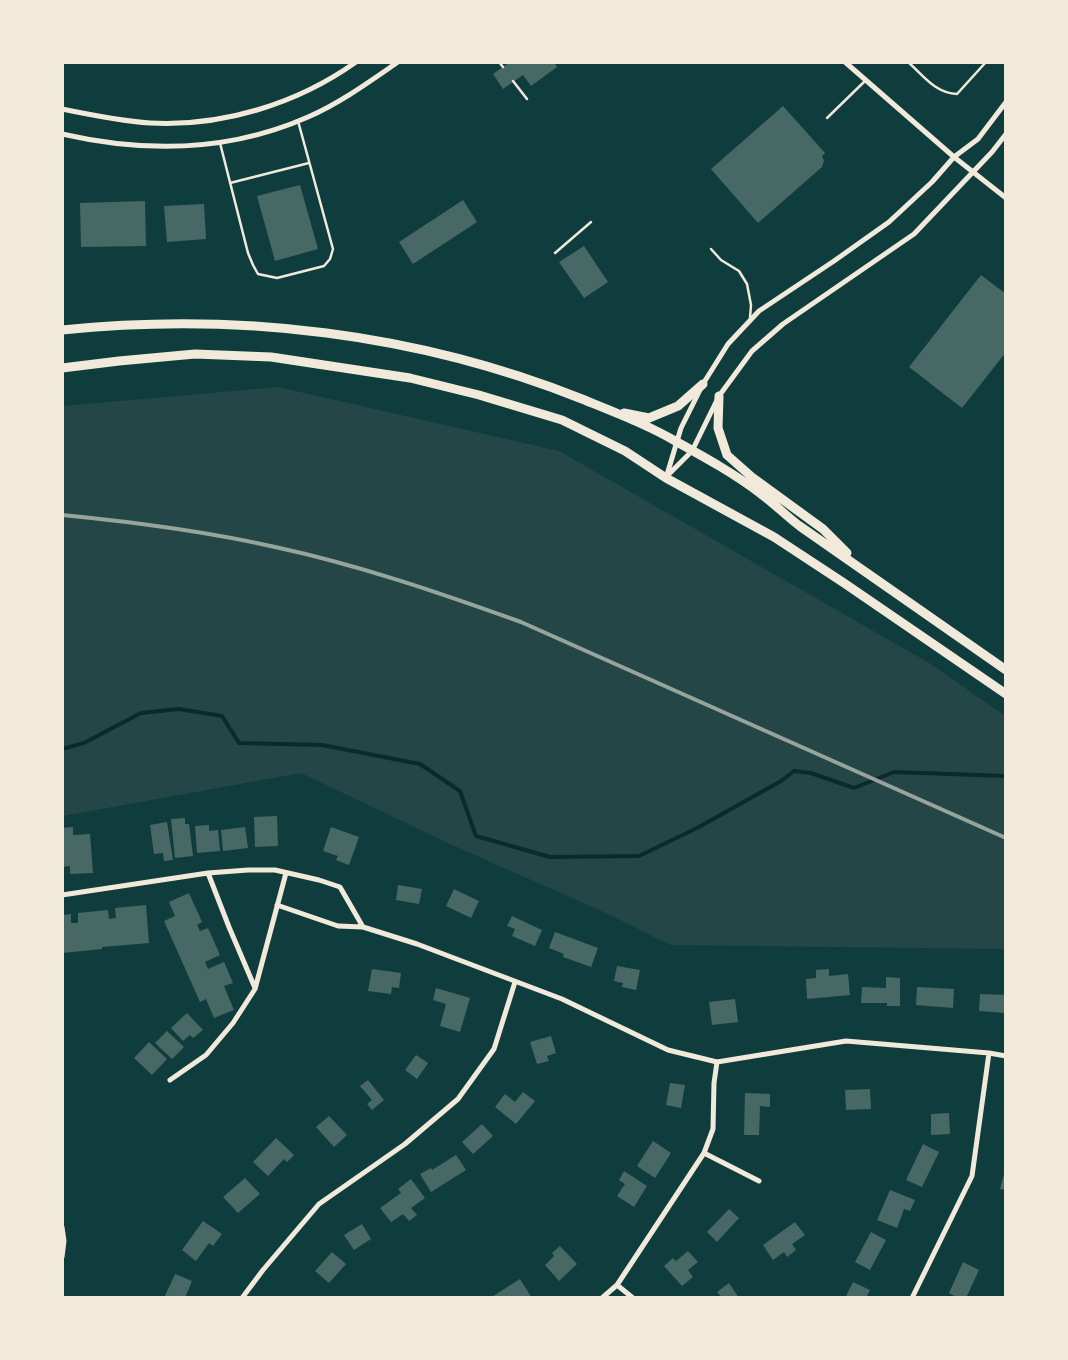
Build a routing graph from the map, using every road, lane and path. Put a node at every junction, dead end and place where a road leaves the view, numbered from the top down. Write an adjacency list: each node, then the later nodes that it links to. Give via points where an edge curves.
1 (356, 62): 12 (street, via 328,80 285,100 242,113 198,121 129,121)
2 (398, 62): 14 (street, via 350,95)
3 (500, 62): 7 (lane)
4 (845, 62): 9 (street)
5 (908, 62): 6 (lane, via 936,89 957,94)
6 (986, 62)
7 (503, 67)
8 (513, 81): 10 (lane)
9 (865, 81): 13 (lane); 18 (street)
10 (527, 99)
11 (1006, 102): 18 (street, via 978,138)
12 (62, 109)
13 (827, 118)
14 (298, 121): 17 (street); 19 (lane)
15 (62, 134): 17 (street, via 98,142 144,146)
16 (1006, 134): 20 (street)
17 (220, 142): 21 (lane)
18 (954, 157): 20 (street); 26 (street, via 889,222)
19 (309, 163): 21 (lane); 21 (lane, via 333,249 324,266 277,278 258,274 253,265)
20 (973, 173): 22 (street); 30 (street, via 914,234 783,324 752,351)
21 (230, 183)
22 (1006, 198)
23 (591, 222): 25 (lane)
24 (711, 249): 26 (lane, via 739,271 747,284)
25 (556, 254)
26 (750, 320): 29 (street, via 728,344)
27 (62, 330): 31 (main road, via 200,323 354,336 482,365)
28 (62, 368): 34 (main road, via 195,354 271,357 410,378 562,420 625,451)
29 (703, 384): 31 (main road, via 678,406 648,418); 32 (street)
30 (720, 396): 33 (street); 35 (main road, via 718,428 728,456 752,478 823,529)
31 (605, 408): 32 (main road)
32 (676, 441): 33 (main road); 34 (street)
33 (692, 451): 34 (street); 35 (main road, via 754,489 799,526)
34 (666, 478): 37 (main road, via 774,537)
35 (863, 569): 36 (main road)
36 (1006, 670)
37 (1006, 694)
38 (208, 873): 39 (street, via 248,870); 40 (street); 44 (street)
39 (286, 873): 41 (street); 42 (street, via 340,887)
40 (62, 895)
41 (277, 906): 42 (street, via 338,926); 44 (street)
42 (363, 927): 43 (street)
43 (515, 982): 47 (street, via 562,999 668,1050); 54 (street, via 494,1049 458,1099 405,1144 319,1204)
44 (255, 988): 48 (street, via 233,1023 206,1055)
45 (989, 1053): 46 (street); 47 (street, via 846,1041); 57 (street, via 972,1176)
46 (1006, 1056)
47 (717, 1062): 49 (street, via 713,1129)
48 (170, 1080)
49 (704, 1153): 50 (street); 53 (street)
50 (759, 1181)
51 (62, 1227): 52 (street)
52 (62, 1257)
53 (617, 1285): 55 (street); 56 (street)
54 (242, 1298)
55 (602, 1298)
56 (633, 1298)
57 (912, 1298)

